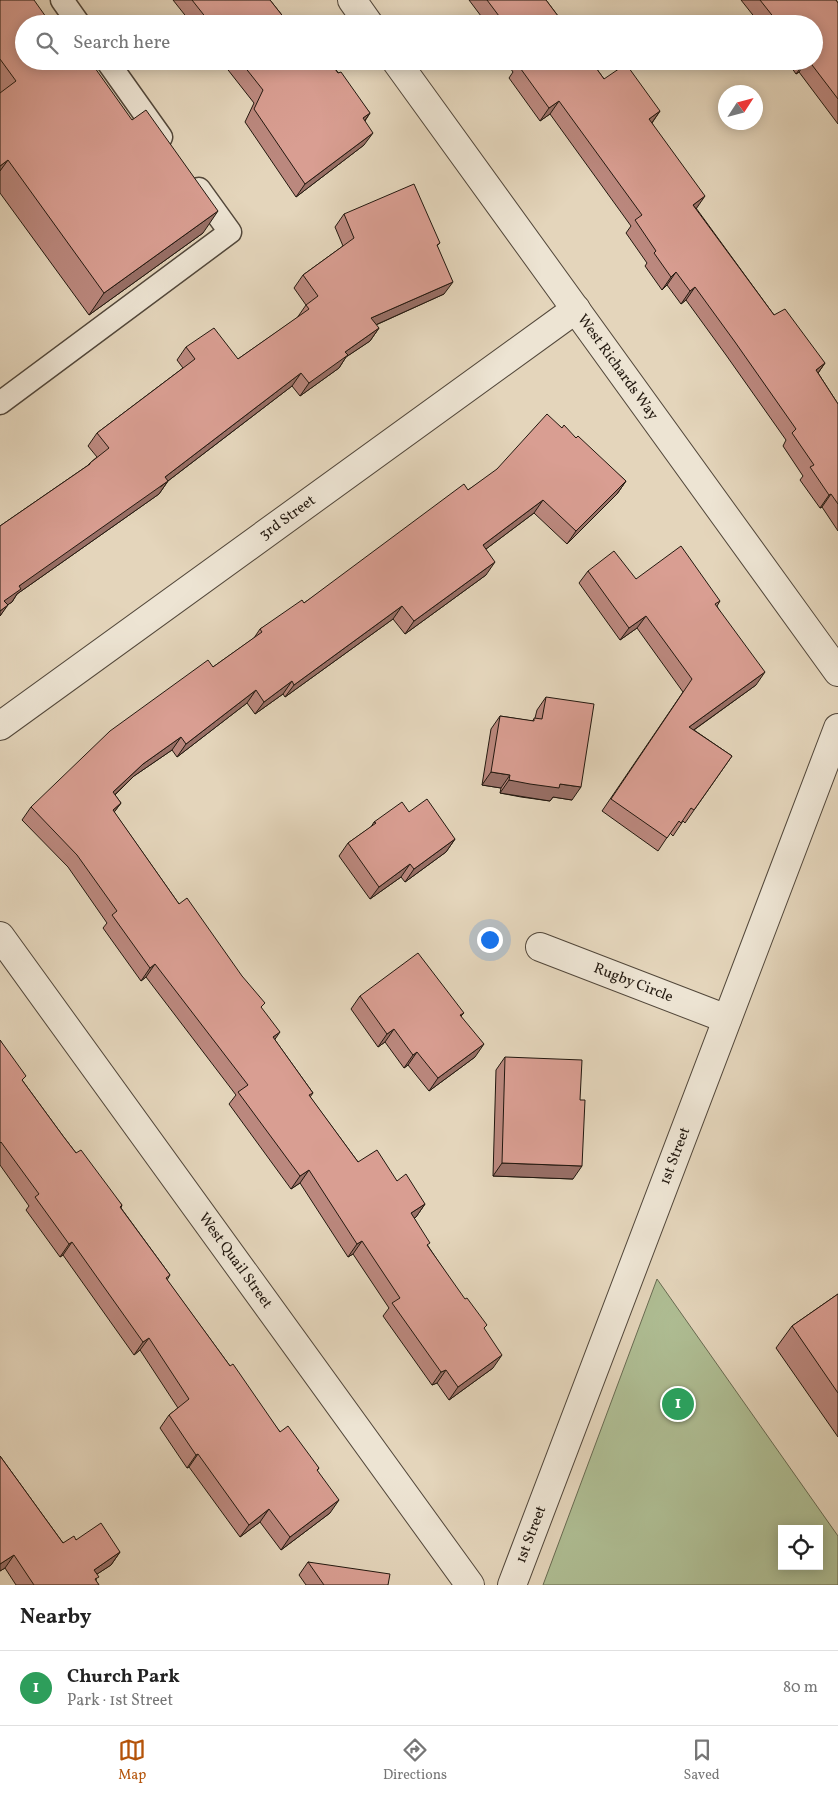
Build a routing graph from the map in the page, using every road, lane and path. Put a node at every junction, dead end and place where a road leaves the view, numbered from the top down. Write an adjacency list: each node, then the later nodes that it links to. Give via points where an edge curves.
1 (62, 0): 3 (lane)
2 (352, 0): 4 (street)
3 (73, 15)
4 (363, 15)
5 (113, 70): 8 (lane, via 230,232)
6 (403, 70): 7 (street, West Richards Way)
7 (576, 309): 9 (street, West Richards Way); 10 (street, 3rd Street)
8 (0, 403)
9 (838, 672)
10 (0, 726)
11 (838, 728): 14 (street, 1st Street)
12 (0, 936): 15 (street, West Quail Street)
13 (540, 947): 14 (street, Rugby Circle)
14 (728, 1019): 16 (street, 1st Street)
15 (470, 1585)
16 (512, 1585)

